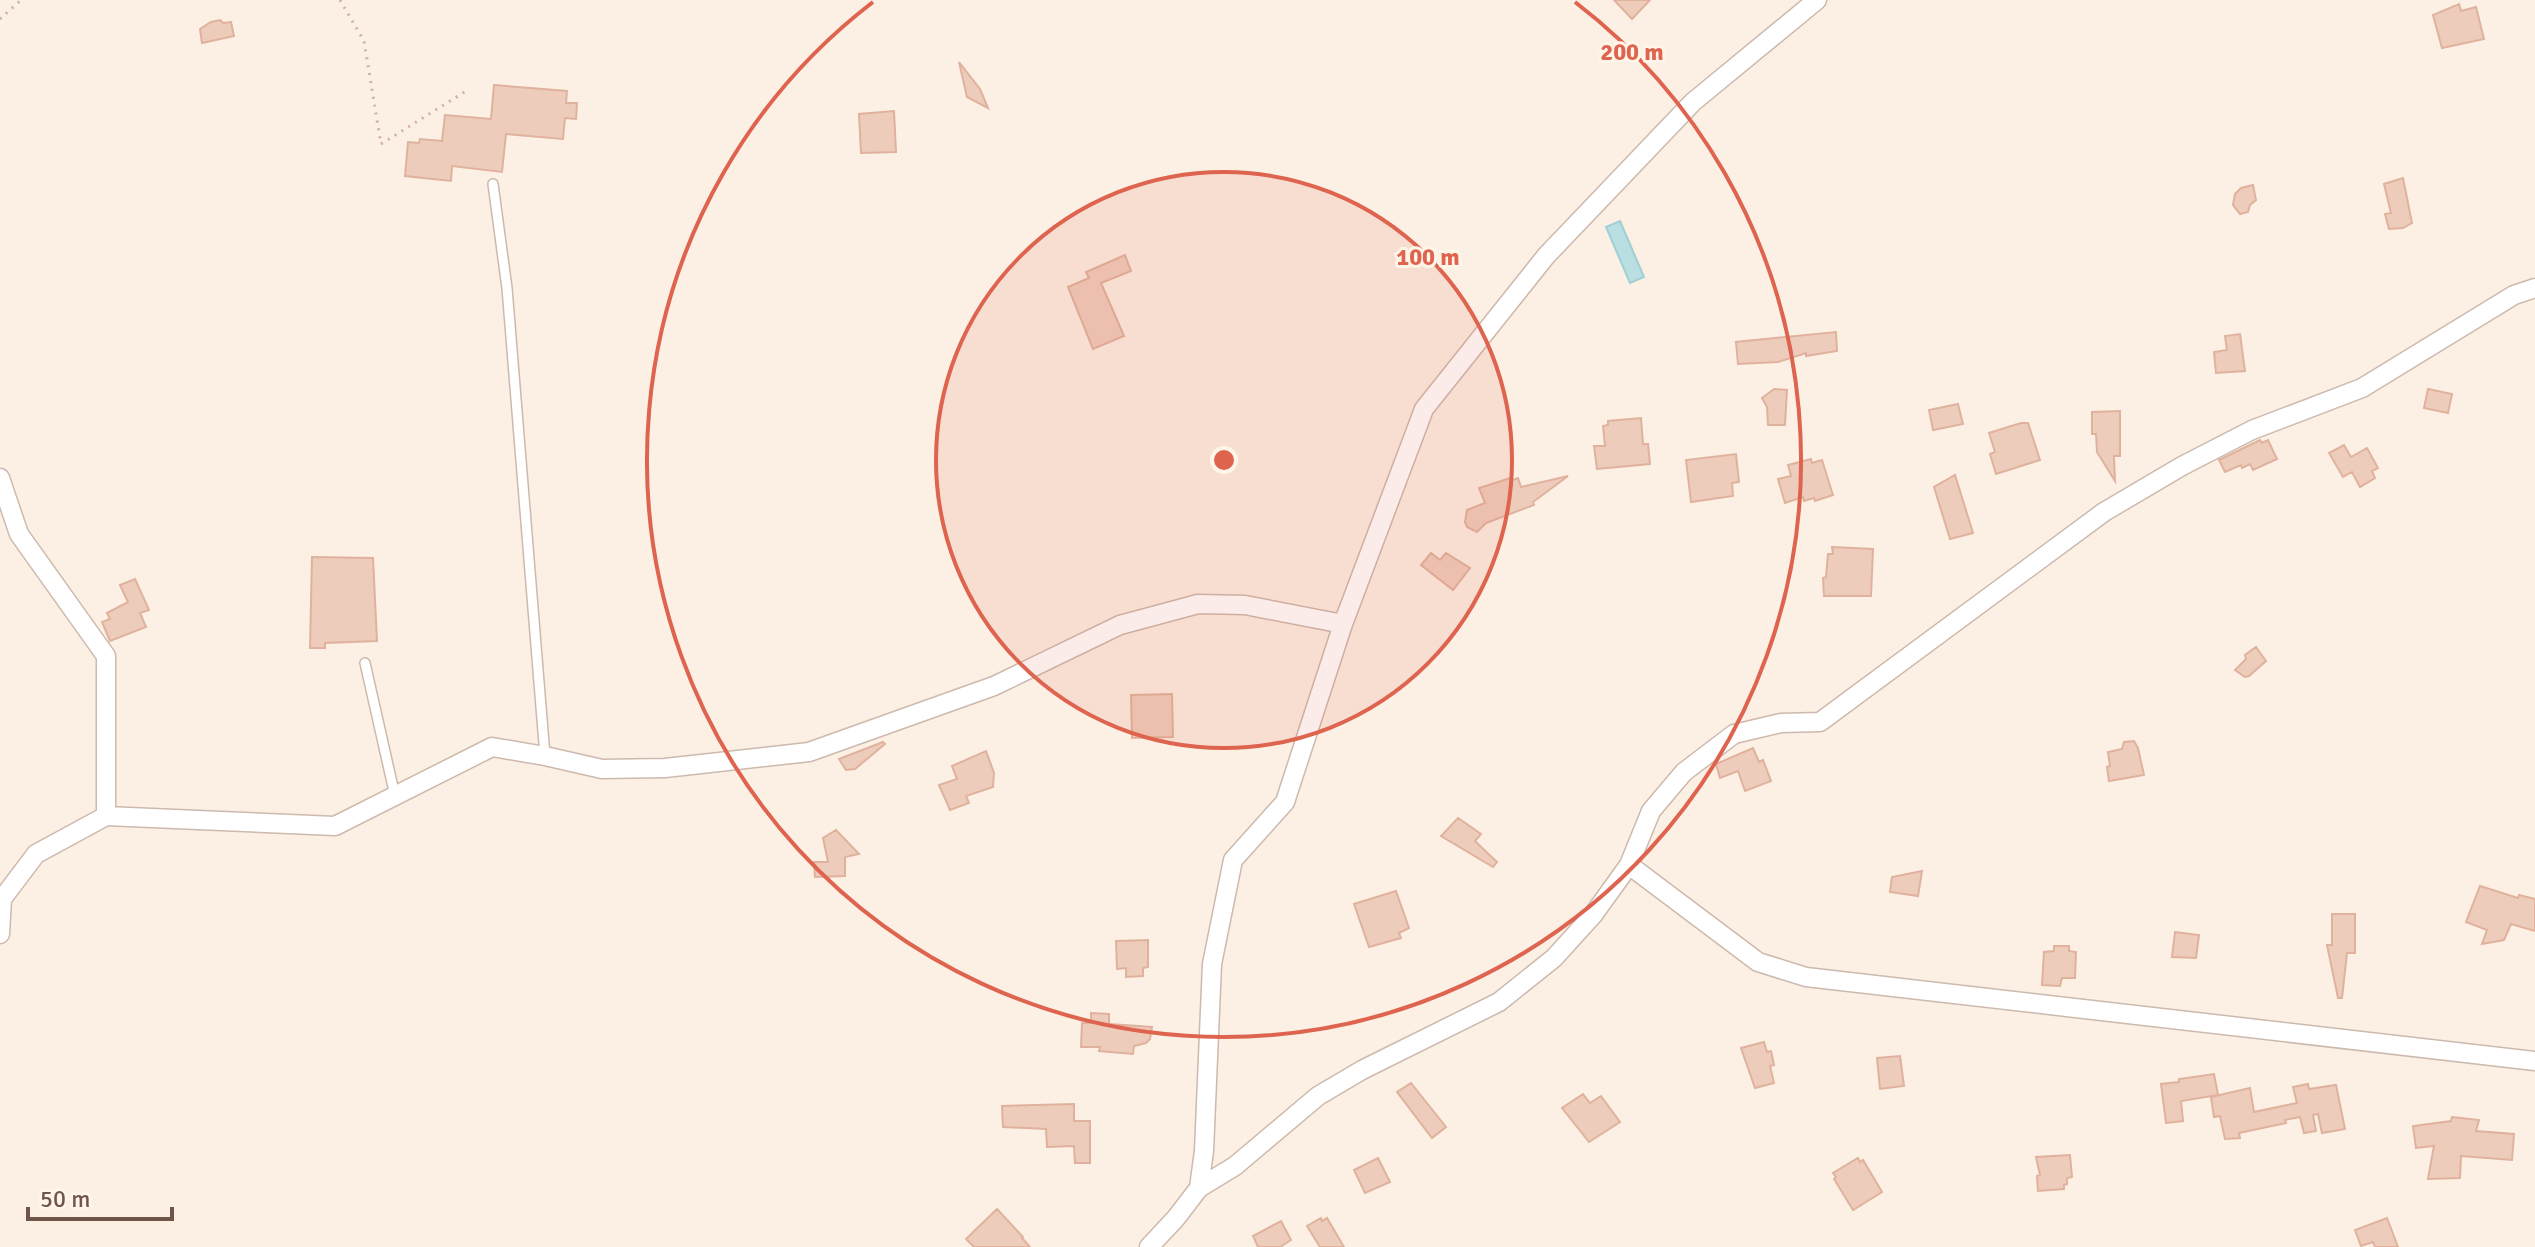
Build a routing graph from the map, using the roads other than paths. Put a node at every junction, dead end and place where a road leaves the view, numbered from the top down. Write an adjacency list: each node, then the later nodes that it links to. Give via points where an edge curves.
1 (1817, 0): 5 (street, via 1693,102 1546,256 1424,409)
2 (493, 184): 7 (lane, via 507,288)
3 (2535, 288): 10 (street, via 2514,295 2362,388 2252,430 2104,512 1820,722 1781,723 1734,734 1684,772 1651,811)
4 (0, 478): 9 (street, via 19,534 106,656)
5 (1343, 624): 7 (street, via 1245,605 1198,604 1120,625 994,686 809,752 649,769 602,769); 13 (street, via 1285,802 1233,860 1212,964)
6 (365, 663): 8 (lane)
7 (545, 756): 8 (street, via 492,747)
8 (395, 796): 9 (street, via 335,826)
9 (106, 816): 11 (street, via 36,854 2,899)
10 (1629, 865): 12 (street, via 1758,962 1806,977); 13 (street, via 1554,958 1499,1002 1318,1096 1235,1166)
11 (0, 934)
12 (2535, 1061)
13 (1199, 1188): 14 (street)
14 (1149, 1247)

